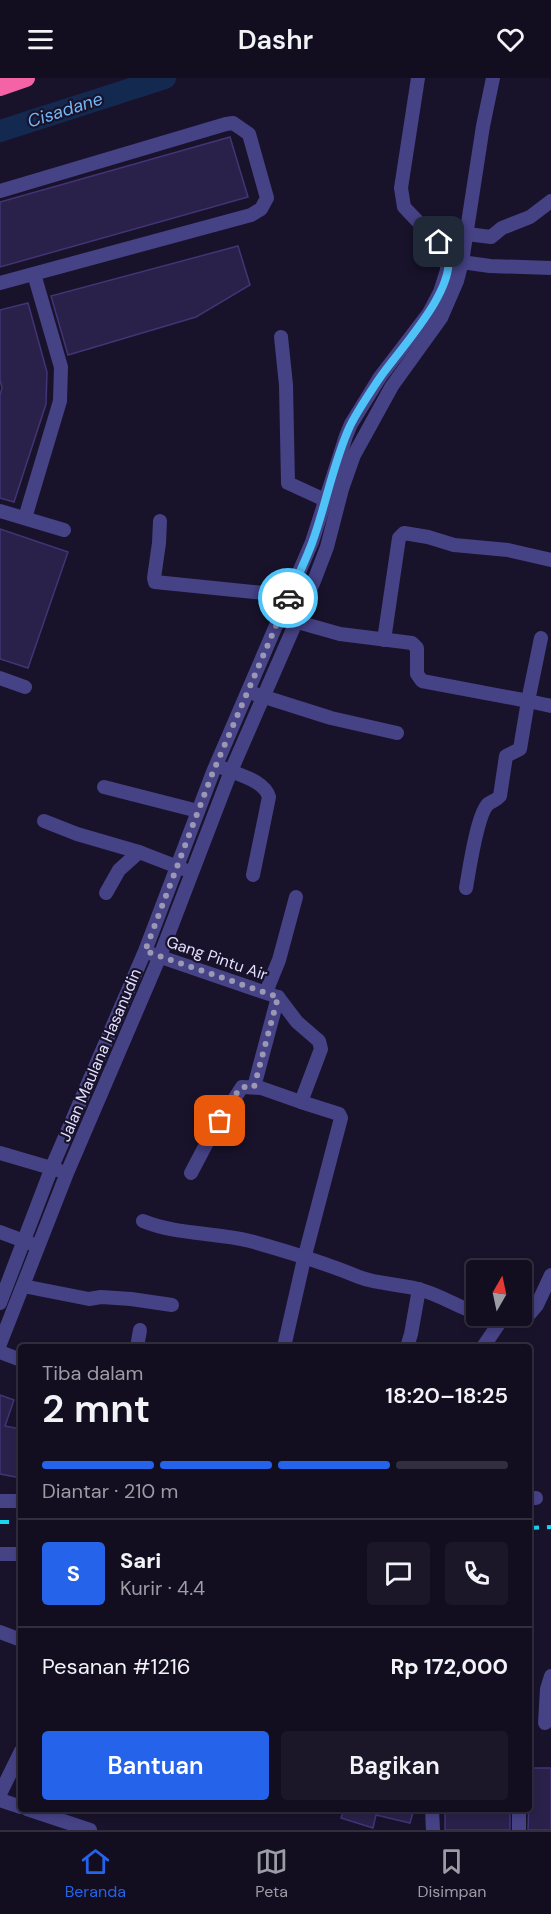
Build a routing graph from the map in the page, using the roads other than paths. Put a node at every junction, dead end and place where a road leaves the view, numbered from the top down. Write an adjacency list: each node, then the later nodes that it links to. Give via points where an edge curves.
1 (26, 78): 4 (highway)
2 (418, 78): 8 (street, via 401,188 404,207)
3 (493, 78): 7 (street, Jalan Maulana Hasanudin)
4 (0, 87)
5 (0, 191): 10 (street, via 226,124 233,123 249,134 267,198 261,209 251,215)
6 (551, 201): 7 (street, via 530,217 490,237)
7 (466, 234): 8 (street, Jalan Maulana Hasanudin)
8 (455, 261): 9 (street); 13 (street, Jalan Maulana Hasanudin, via 447,270 429,313); 14 (street, Jalan Maulana Hasanudin, via 457,281 441,318)
9 (551, 268)
10 (34, 274): 11 (street); 18 (street, via 62,382 60,401)
11 (0, 283)
12 (281, 337): 16 (street, via 288,483)
13 (380, 377): 14 (street); 15 (street, Jalan Maulana Hasanudin, via 351,424)
14 (392, 386): 15 (street, Jalan Maulana Hasanudin)
15 (336, 486): 16 (street, Jalan Maulana Hasanudin); 22 (street, Jalan Maulana Hasanudin)
16 (325, 500): 21 (street, Jalan Maulana Hasanudin)
17 (0, 511): 18 (street)
18 (25, 518): 20 (street)
19 (160, 521): 24 (street, via 155,582 264,593)
20 (64, 530)
21 (312, 542): 22 (street); 24 (street, Jalan Maulana Hasanudin)
22 (327, 547): 26 (street, Jalan Maulana Hasanudin)
23 (551, 560): 28 (street, via 404,533 399,538)
24 (287, 599): 25 (street, Jalan Maulana Hasanudin)
25 (279, 616): 26 (street); 31 (street, Jalan Maulana Hasanudin)
26 (296, 621): 28 (street, via 340,634); 32 (street, Jalan Maulana Hasanudin)
27 (541, 638): 33 (street)
28 (384, 640): 33 (street, via 415,644 417,674 422,681)
29 (0, 678): 30 (street)
30 (25, 687)
31 (248, 691): 32 (street); 36 (street, Jalan Maulana Hasanudin)
32 (263, 696): 35 (street, via 331,718); 37 (street, Jalan Maulana Hasanudin)
33 (528, 701): 34 (street); 45 (street, via 520,749 506,756 500,796 488,804 481,819)
34 (551, 705)
35 (398, 733)
36 (216, 765): 37 (street); 39 (street, Jalan Maulana Hasanudin)
37 (231, 771): 43 (street, Jalan Maulana Hasanudin); 44 (street, via 259,784 269,798)
38 (104, 787): 39 (street)
39 (194, 810): 42 (street, Jalan Maulana Hasanudin)
40 (44, 821): 41 (street)
41 (144, 854): 42 (street); 46 (street, via 119,870)
42 (173, 865): 43 (street); 48 (street, Jalan Maulana Hasanudin)
43 (191, 872): 49 (street, Jalan Maulana Hasanudin)
44 (253, 875)
45 (466, 888)
46 (106, 893)
47 (296, 897): 50 (street)
48 (145, 951): 49 (street, Gang Pintu Air); 54 (street, Jalan Maulana Hasanudin)
49 (160, 956): 50 (street, Gang Pintu Air); 55 (street, Jalan Maulana Hasanudin)
50 (272, 994): 51 (street); 52 (street, via 319,1041 321,1049)
51 (254, 1087): 52 (street); 56 (street, via 238,1091)
52 (301, 1102): 60 (street, via 341,1118)
53 (7, 1155): 54 (street)
54 (52, 1167): 55 (street); 58 (street, Jalan Maulana Hasanudin)
55 (67, 1173): 59 (street, Jalan Maulana Hasanudin)
56 (191, 1173)
57 (143, 1221): 60 (street, via 170,1230 247,1240)
58 (12, 1236): 59 (street); 64 (street, Jalan Maulana Hasanudin)
59 (38, 1246): 62 (street, Jalan Maulana Hasanudin)
60 (304, 1259): 63 (street, via 360,1278); 72 (street)
61 (551, 1275): 67 (street)
62 (23, 1286): 65 (street, via 88,1299 131,1299); 70 (street, Jalan Maulana Hasanudin)
63 (419, 1289): 66 (street); 73 (street)
64 (0, 1303)
65 (172, 1305)
66 (466, 1308)
67 (532, 1311)
68 (497, 1326): 74 (street)
69 (140, 1330): 71 (street)
70 (0, 1344)
71 (138, 1344)
72 (285, 1344)
73 (408, 1344)
74 (485, 1344)
75 (0, 1352): 76 (street)
76 (18, 1359)
77 (0, 1500): 78 (street)
78 (18, 1501)
79 (0, 1554): 80 (street)
80 (18, 1554)
81 (0, 1632): 82 (street)
82 (18, 1639)
83 (551, 1676): 85 (street, via 547,1689)
84 (532, 1723): 85 (street)
85 (548, 1723)
86 (18, 1757): 87 (street)
87 (0, 1794)
88 (0, 1800): 89 (street)
89 (18, 1806)
90 (45, 1812): 93 (street)
91 (432, 1812): 94 (street)
92 (519, 1812): 95 (street)
93 (90, 1830)
94 (433, 1830)
95 (519, 1830)

